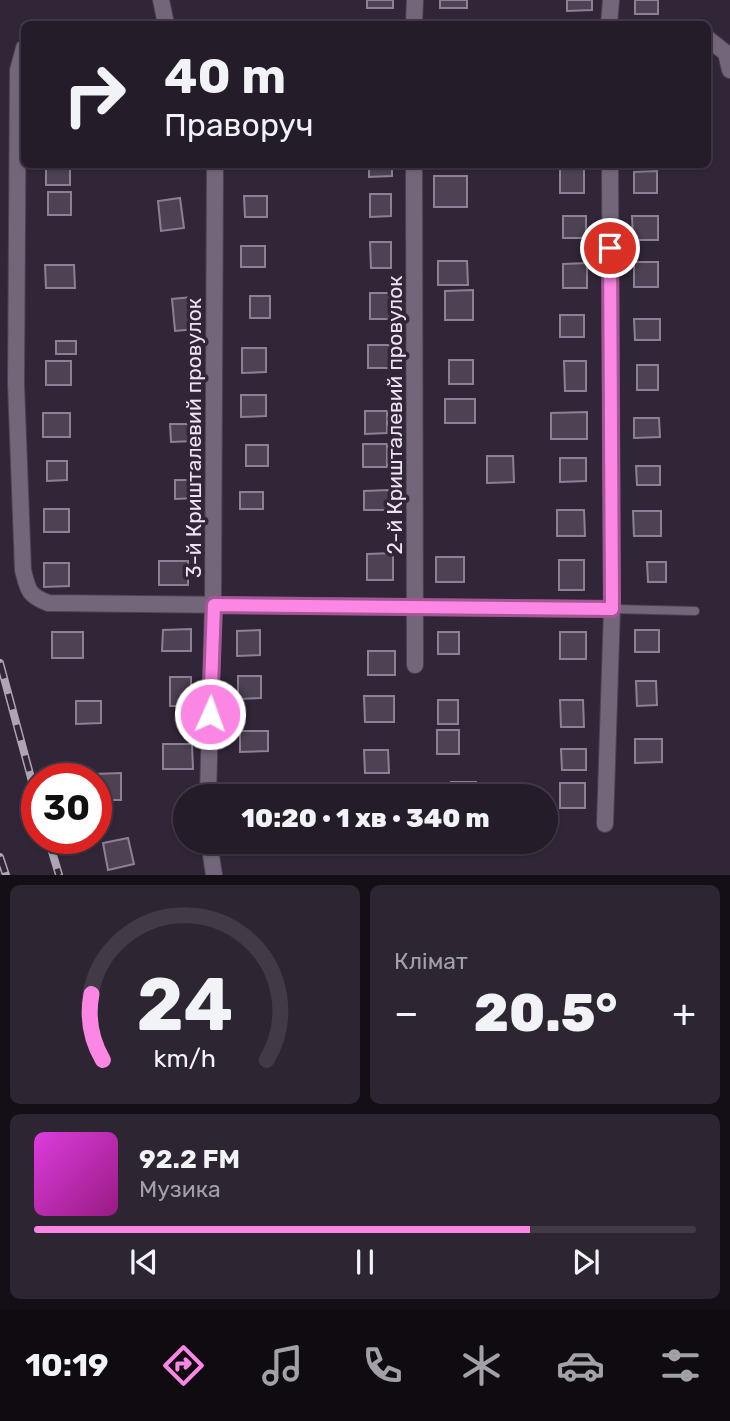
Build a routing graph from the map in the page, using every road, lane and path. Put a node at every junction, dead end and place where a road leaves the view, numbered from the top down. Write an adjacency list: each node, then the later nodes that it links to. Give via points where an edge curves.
1 (161, 0): 4 (street)
2 (415, 0): 5 (street)
3 (611, 0): 6 (street)
4 (165, 21)
5 (414, 21)
6 (610, 21)
7 (711, 41): 9 (street, via 726,52)
8 (21, 56): 13 (street, via 16,384 23,570 28,592 48,603)
9 (730, 70)
10 (215, 168): 13 (street, 3-й Кришталевий провулок)
11 (414, 168): 14 (street, 2-й Кришталевий провулок)
12 (610, 168): 15 (street)
13 (214, 605): 14 (street); 18 (street, 3-й Кришталевий провулок)
14 (416, 607): 15 (street); 17 (street, 2-й Кришталевий провулок)
15 (612, 609): 16 (lane); 19 (street)
16 (695, 611)
17 (415, 665)
18 (208, 784)
19 (605, 824)
20 (211, 854): 21 (street)
21 (214, 875)

